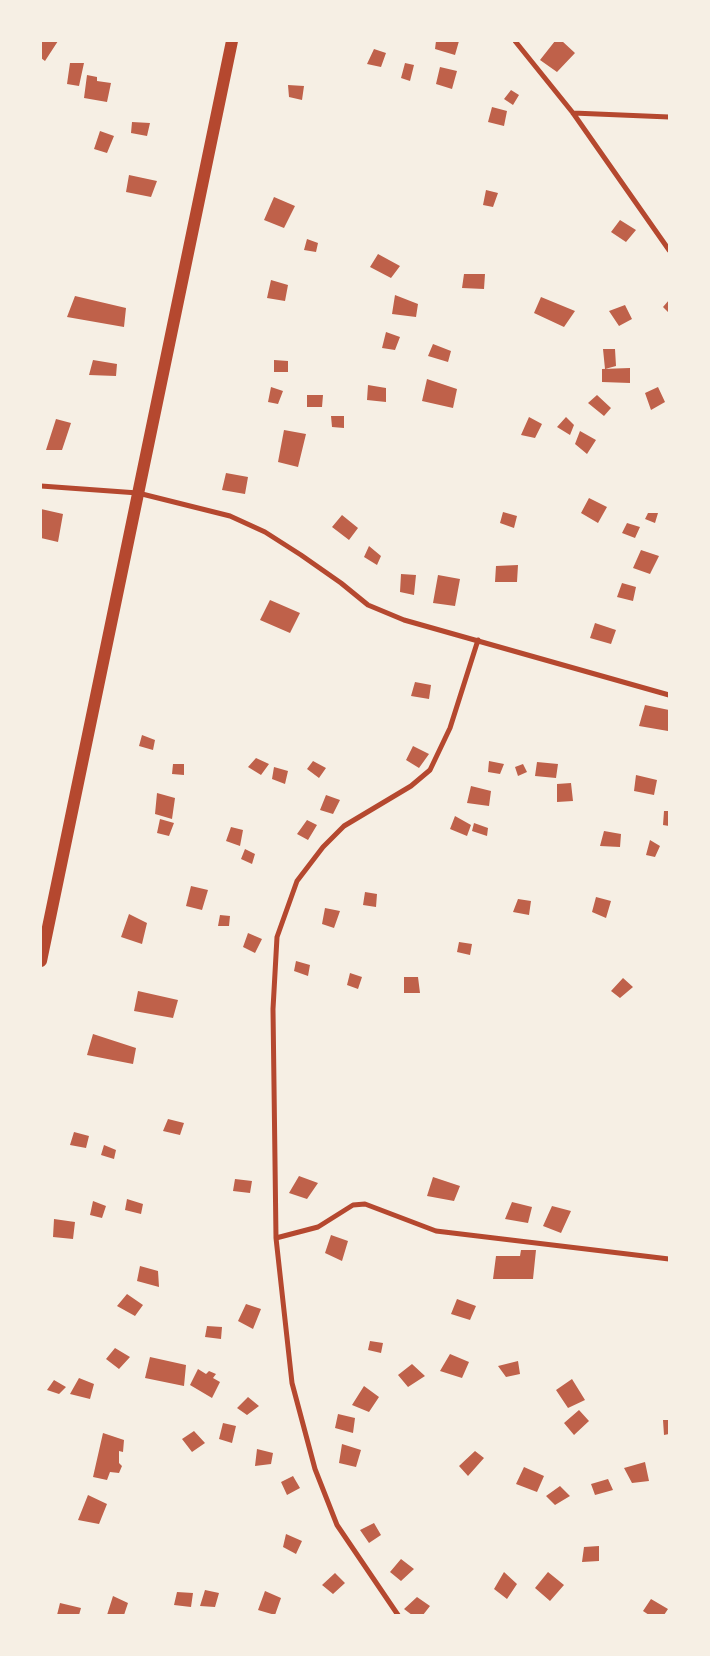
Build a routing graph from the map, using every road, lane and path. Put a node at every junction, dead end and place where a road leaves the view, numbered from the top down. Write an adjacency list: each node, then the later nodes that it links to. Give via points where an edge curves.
1 (232, 41): 7 (main road)
2 (515, 41): 3 (street)
3 (573, 113): 4 (street); 5 (street)
4 (669, 117)
5 (669, 250)
6 (41, 486): 7 (street)
7 (138, 493): 8 (street, via 230,516 265,532 368,605 404,620); 10 (main road)
8 (478, 640): 9 (street); 11 (street, via 450,728 430,770 411,786 344,826 323,847 297,881 277,937 273,1009)
9 (669, 695)
10 (41, 961)
11 (276, 1238): 12 (street, via 318,1227 353,1205 365,1204 436,1230); 13 (street, via 292,1383 316,1469 337,1525)
12 (669, 1259)
13 (398, 1615)

